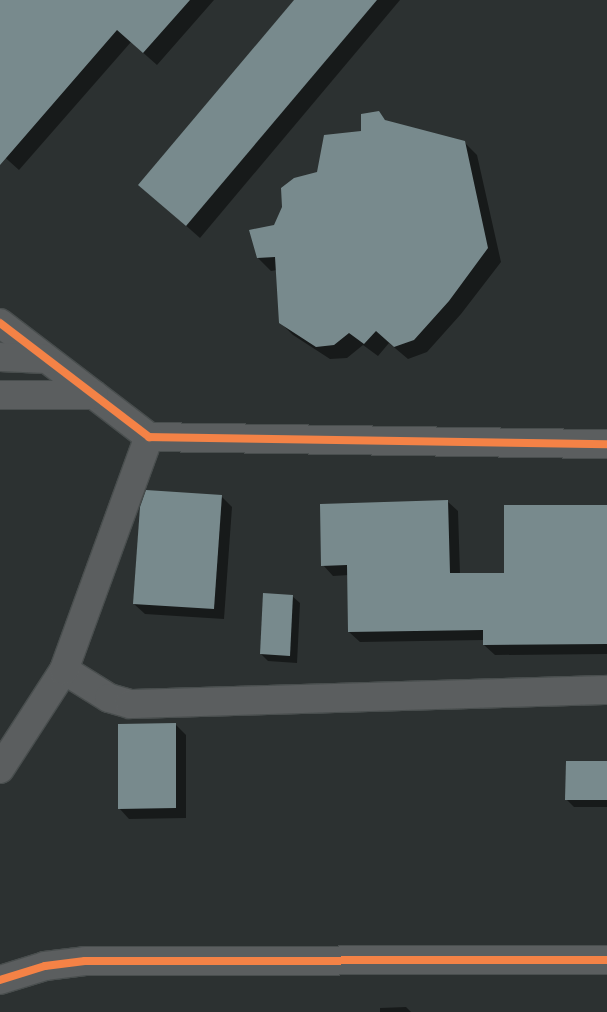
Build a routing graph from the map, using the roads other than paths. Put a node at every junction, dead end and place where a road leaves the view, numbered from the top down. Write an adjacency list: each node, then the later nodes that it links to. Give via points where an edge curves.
1 (0, 323): 3 (street)
2 (0, 357): 3 (street)
3 (46, 358): 4 (street)
4 (94, 394): 5 (street); 6 (street)
5 (0, 395)
6 (149, 437): 7 (street); 8 (street)
7 (607, 444)
8 (64, 670): 9 (street, via 109,698 130,704); 10 (street)
9 (607, 690)
10 (0, 769)
11 (607, 960): 12 (street, via 85,961 46,966)
12 (0, 980)

